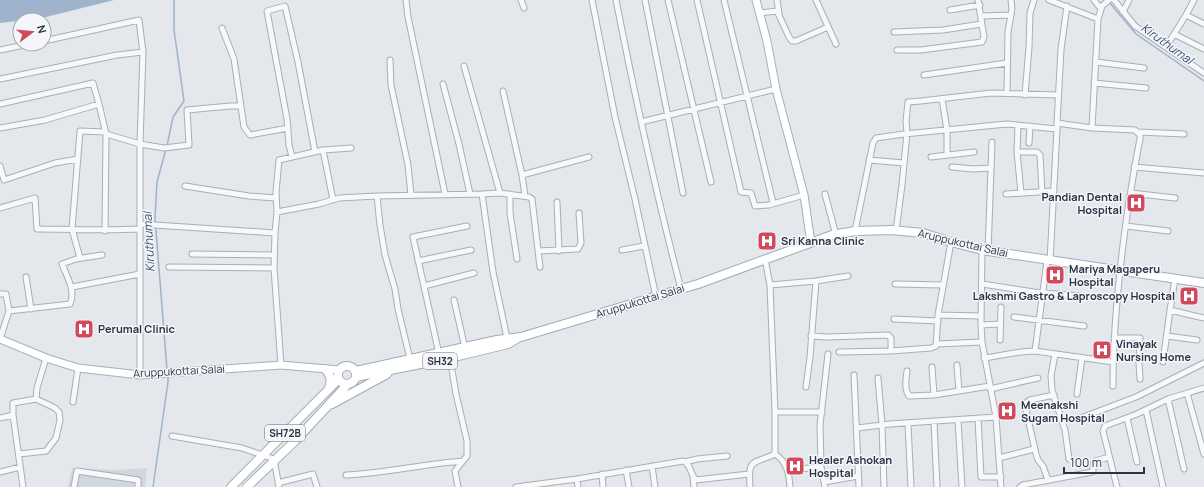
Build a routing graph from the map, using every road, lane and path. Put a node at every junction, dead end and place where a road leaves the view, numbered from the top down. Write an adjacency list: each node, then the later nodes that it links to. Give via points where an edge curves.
1 (406, 0): 111 (street)
2 (521, 0): 23 (street)
3 (592, 0): 141 (street)
4 (616, 0): 70 (street)
5 (645, 0): 69 (street)
6 (668, 0): 68 (street)
7 (697, 0): 64 (street)
8 (724, 0): 62 (street)
9 (756, 0): 27 (main road)
10 (777, 0): 25 (street)
11 (816, 0): 34 (street)
12 (1012, 0): 28 (street)
13 (1034, 0): 60 (street, via 1030,13)
14 (1049, 0): 21 (street)
15 (1094, 0): 22 (street)
16 (1109, 0): 22 (street)
17 (1114, 0): 26 (street)
18 (1129, 0): 26 (street)
19 (1194, 0): 29 (street)
20 (979, 2): 24 (street); 30 (street)
21 (1066, 6): 31 (street); 61 (street)
22 (1101, 7): 31 (street)
23 (524, 8)
24 (950, 10)
25 (779, 12): 27 (street, via 775,10); 34 (street, via 788,37 792,41)
26 (1123, 12): 40 (street, via 1135,26)
27 (759, 13): 57 (main road)
28 (1010, 15): 30 (street); 48 (street)
29 (1186, 15): 33 (street); 37 (street)
30 (982, 16): 32 (street)
31 (1098, 19): 47 (street)
32 (981, 24): 36 (street, via 943,30); 43 (street, via 984,39 982,42 920,50)
33 (1204, 24)
34 (828, 27): 39 (street)
35 (222, 28): 67 (street, via 234,59)
36 (894, 32)
37 (1174, 34): 40 (street); 44 (street)
38 (52, 39): 45 (street, via 139,20)
39 (836, 44)
40 (1166, 47): 51 (street)
41 (12, 48): 42 (street)
42 (0, 50)
43 (897, 50)
44 (1204, 50)
45 (144, 52): 53 (street, via 117,55); 84 (street)
46 (390, 60): 117 (street, via 391,84 408,165)
47 (1096, 62): 50 (street); 54 (street)
48 (1008, 63): 52 (street); 59 (street)
49 (464, 66): 107 (street)
50 (1144, 68)
51 (1204, 73)
52 (924, 76)
53 (0, 79)
54 (1094, 83): 56 (street); 76 (street)
55 (443, 84): 112 (street)
56 (1146, 88)
57 (776, 89): 62 (street); 118 (main road)
58 (502, 91): 102 (street)
59 (1007, 93): 60 (street); 63 (street)
60 (1025, 94): 61 (street)
61 (1058, 95): 73 (street)
62 (747, 96): 64 (street); 125 (street)
63 (942, 99): 77 (street); 80 (street, via 908,102)
64 (721, 102): 68 (street); 125 (street, via 742,192 751,193 755,206)
65 (0, 104): 66 (street, via 93,83)
66 (99, 104): 74 (street, via 45,120); 79 (street)
67 (241, 106): 75 (street, via 244,127 250,135); 84 (street, via 187,110 189,145 166,147)
68 (694, 109): 69 (street); 103 (street)
69 (668, 115): 70 (street); 108 (street)
70 (641, 122): 172 (street)
71 (1018, 125): 72 (street); 77 (street); 89 (street)
72 (1030, 126): 73 (street); 83 (street)
73 (1057, 126): 76 (street); 105 (street)
74 (0, 128)
75 (288, 128): 87 (street, via 267,10 285,6); 92 (street)
76 (1092, 128): 78 (street)
77 (946, 130): 80 (street); 90 (street)
78 (1138, 132): 81 (street); 99 (street, via 1140,139)
79 (106, 133): 84 (street); 94 (street, via 80,131); 134 (street)
80 (905, 134): 95 (street, via 876,138); 96 (street)
81 (1184, 134)
82 (992, 142): 100 (street)
83 (1029, 143)
84 (140, 144): 129 (street)
85 (351, 148): 86 (street)
86 (324, 150): 87 (street); 123 (street)
87 (315, 152): 92 (street)
88 (974, 152): 90 (street)
89 (1017, 152): 106 (street, via 1037,152 1040,155); 109 (street)
90 (947, 155): 91 (street)
91 (930, 156)
92 (292, 157): 121 (street, via 279,160)
93 (589, 157): 102 (street)
94 (78, 159): 97 (street, via 55,163 4,180); 132 (street)
95 (869, 160): 96 (street); 135 (street)
96 (904, 163): 136 (street)
97 (0, 166)
98 (952, 167): 100 (street)
99 (1134, 167): 101 (street); 110 (street)
100 (991, 168): 144 (street)
101 (1204, 173)
102 (522, 175): 120 (street)
103 (711, 182)
104 (185, 186): 121 (street)
105 (1054, 191): 106 (street); 154 (street)
106 (1042, 192): 109 (street)
107 (500, 193): 113 (street); 114 (street)
108 (683, 193)
109 (1021, 193): 116 (street)
110 (1131, 193): 122 (street); 131 (street)
111 (445, 194): 112 (street); 117 (street)
112 (470, 194): 113 (street)
113 (482, 194): 195 (street, via 493,272)
114 (510, 194): 120 (street); 152 (street, via 510,213)
115 (826, 194): 138 (street)
116 (1006, 194)
117 (410, 195): 119 (street)
118 (804, 195): 125 (street); 139 (main road)
119 (377, 196): 123 (street); 213 (street, via 386,255)
120 (525, 196): 145 (street, via 534,202)
121 (276, 198): 127 (street)
122 (1175, 198)
123 (333, 200): 127 (street)
124 (557, 202): 146 (street)
125 (773, 203)
126 (0, 208): 132 (street, via 35,198 37,229)
127 (277, 212): 137 (street)
128 (579, 213): 146 (street, via 580,248)
129 (140, 226): 134 (street); 137 (street, via 155,224); 160 (street)
130 (468, 226): 153 (street, via 413,237)
131 (1126, 226): 133 (street); 158 (street)
132 (72, 229): 134 (street); 150 (street)
133 (1168, 230)
134 (105, 231)
135 (855, 231): 136 (main road, Aruppukottai Salai / SH32); 138 (main road, Aruppukottai Salai / SH32)
136 (896, 231): 140 (main road, Aruppukottai Salai / SH32, via 923,233)
137 (275, 233): 149 (street)
138 (836, 234): 139 (main road, Aruppukottai Salai / SH32)
139 (811, 242): 151 (main road, Aruppukottai Salai / SH32)
140 (951, 242): 144 (main road, Aruppukottai Salai / SH32); 169 (street)
141 (644, 246): 143 (street); 176 (street)
142 (471, 250): 153 (street)
143 (622, 250)
144 (985, 250): 154 (main road, Aruppukottai Salai / SH32); 167 (street)
145 (538, 251): 146 (street); 156 (street)
146 (559, 251)
147 (192, 254): 149 (street)
148 (102, 255): 150 (street)
149 (274, 255): 157 (street)
150 (80, 258): 171 (street, via 62,264)
151 (765, 259): 168 (street); 172 (main road, Aruppukottai Salai / SH32)
152 (517, 260)
153 (418, 261): 170 (street)
154 (1048, 261): 158 (main road, Aruppukottai Salai / SH32); 173 (street)
155 (170, 267): 157 (street)
156 (540, 267)
157 (274, 268): 217 (street)
158 (1119, 270): 163 (main road, Aruppukottai Salai / SH32); 196 (street)
159 (474, 273): 170 (street)
160 (140, 274): 171 (street); 226 (street)
161 (848, 276): 164 (street)
162 (26, 277): 179 (street)
163 (1175, 278): 165 (main road, Aruppukottai Salai / SH32); 180 (street)
164 (816, 281): 168 (street); 192 (street)
165 (1204, 283)
166 (895, 284): 169 (street)
167 (982, 284): 173 (street); 183 (street)
168 (770, 285): 248 (street)
169 (943, 285): 182 (street)
170 (424, 286): 206 (street)
171 (72, 287): 179 (street, via 73,297 70,304)
172 (681, 289): 176 (main road, Aruppukottai Salai / SH32)
173 (1043, 292): 175 (street); 187 (street)
174 (0, 294): 181 (street, via 6,294)
175 (1079, 296)
176 (656, 297): 194 (main road, Aruppukottai Salai / SH32)
177 (454, 300): 202 (street)
178 (1001, 307): 189 (street)
179 (31, 309): 181 (street)
180 (1170, 310): 186 (street); 193 (street)
181 (9, 312): 197 (street)
182 (938, 314): 183 (street); 188 (street)
183 (981, 316): 190 (street)
184 (1014, 317): 187 (street)
185 (894, 318): 188 (street)
186 (1204, 318)
187 (1039, 320): 191 (street); 204 (street)
188 (938, 321): 201 (street)
189 (1000, 324): 190 (street); 198 (street)
190 (981, 325): 200 (street)
191 (1084, 326)
192 (811, 336): 203 (street, via 888,335); 234 (street)
193 (1167, 336): 199 (street); 215 (street)
194 (521, 337): 195 (main road, Aruppukottai Salai / SH32); 210 (main road, Aruppukottai Salai / SH32, via 508,344)
195 (507, 338): 202 (main road, Aruppukottai Salai / SH32)
196 (1114, 338): 214 (street); 231 (street, via 1140,338)
197 (0, 339): 209 (main road, Aruppukottai Salai / SH32)
198 (1000, 340)
199 (1197, 340)
200 (982, 342): 201 (street); 211 (street)
201 (937, 344): 203 (street, via 934,348)
202 (465, 348): 206 (main road, Aruppukottai Salai / SH32)
203 (894, 351): 205 (street)
204 (1035, 351): 208 (street); 211 (street)
205 (840, 352)
206 (439, 354): 213 (main road, Aruppukottai Salai / SH32)
207 (828, 354): 249 (street)
208 (1055, 354): 212 (street); 242 (street, via 1051,376)
209 (46, 358): 220 (main road, Aruppukottai Salai / SH32); 243 (street)
210 (450, 358): 223 (main road, Aruppukottai Salai / SH32); 272 (street, via 467,441 467,456)
211 (984, 358): 235 (street)
212 (1082, 358): 214 (street); 240 (street)
213 (410, 359): 225 (main road, Aruppukottai Salai / SH32)
214 (1113, 362): 233 (street)
215 (1163, 362)
216 (1204, 363): 255 (street, via 1136,398)
217 (281, 365): 221 (main road, Aruppukottai Salai / SH32); 226 (main road, Aruppukottai Salai / SH32)
218 (957, 365): 238 (street)
219 (932, 366): 241 (street)
220 (78, 368): 226 (main road, Aruppukottai Salai / SH32); 245 (street)
221 (325, 369): 222 (main road, Aruppukottai Salai / SH32); 237 (main road, via 332,380)
222 (339, 370): 225 (main road, SH32, via 350,365); 230 (main road)
223 (394, 370): 225 (main road, Aruppukottai Salai / SH32); 246 (main road)
224 (907, 371): 241 (street, via 909,396)
225 (356, 374): 232 (main road, SH32, via 353,382)
226 (140, 375)
227 (854, 375): 260 (street)
228 (878, 378): 259 (street)
229 (1038, 378): 235 (street)
230 (339, 379): 232 (main road); 237 (main road, SH72B)
231 (1140, 379)
232 (348, 384): 246 (main road, SH72B)
233 (1113, 386)
234 (806, 387)
235 (990, 387): 238 (street); 251 (street)
236 (1204, 388): 239 (street)
237 (329, 389): 266 (main road, SH72B)
238 (959, 391): 241 (street)
239 (1186, 393): 244 (street); 265 (street)
240 (1077, 394)
241 (934, 395)
242 (1054, 395): 262 (street, via 1026,403 1025,409); 271 (street, via 1065,430)
243 (36, 399): 250 (street, via 13,403); 263 (street, via 59,412 56,438 46,451)
244 (1168, 399): 247 (street); 278 (street)
245 (73, 402)
246 (325, 408): 270 (main road, SH72B, via 295,441)
247 (1146, 410): 254 (street); 317 (street)
248 (775, 412): 249 (street); 264 (street)
249 (822, 412): 277 (street)
250 (13, 415): 252 (street); 263 (street)
251 (996, 417): 253 (street); 269 (street)
252 (0, 418)
253 (978, 418): 256 (street); 286 (street, via 982,477)
254 (1127, 418): 268 (street, via 1107,425 1104,429); 274 (street)
255 (1078, 419)
256 (958, 420): 257 (street); 313 (street)
257 (934, 422): 258 (street); 312 (street)
258 (908, 424): 259 (street); 311 (street)
259 (882, 425): 260 (street); 310 (street)
260 (857, 428): 285 (street)
261 (172, 436): 266 (street, via 242,448)
262 (1034, 449): 269 (street); 289 (street)
263 (19, 454): 276 (street)
264 (775, 454): 280 (street, via 781,458); 283 (street, via 752,463)
265 (1204, 454)
266 (262, 455): 270 (street); 297 (main road, SH72B)
267 (727, 456): 273 (street)
268 (1109, 457): 289 (street, via 1095,461 1092,472); 316 (street)
269 (999, 458): 286 (street)
270 (274, 459): 291 (street); 298 (main road, SH72B)
271 (1069, 459)
272 (463, 461): 284 (street); 300 (street, via 455,471)
273 (685, 462): 275 (street); 287 (street)
274 (1138, 462)
275 (652, 466): 279 (street); 305 (street)
276 (20, 467): 281 (street); 294 (street)
277 (821, 467): 280 (street); 290 (street)
278 (1184, 469)
279 (626, 470): 282 (street); 304 (street)
280 (788, 470): 308 (street)
281 (0, 472)
282 (602, 474): 288 (street); 303 (street)
283 (749, 474): 287 (street, via 698,480); 307 (street)
284 (346, 475)
285 (858, 476): 290 (street); 309 (street)
286 (1001, 477): 314 (street)
287 (693, 478): 306 (street)
288 (576, 479): 292 (street); 302 (street)
289 (1048, 480): 315 (street)
290 (825, 484)
291 (278, 485): 299 (street, via 313,474)
292 (548, 485): 293 (street)
293 (525, 486): 301 (street)
294 (23, 487)
295 (74, 487): 296 (street, via 77,471 138,480)
296 (138, 487)
297 (231, 487)
298 (246, 487)
299 (317, 487)
300 (458, 487)
301 (516, 487)
302 (578, 487)
303 (603, 487)
304 (629, 487)
305 (655, 487)
306 (694, 487)
307 (750, 487)
308 (790, 487)
309 (859, 487)
310 (884, 487)
311 (910, 487)
312 (937, 487)
313 (962, 487)
314 (1001, 487)
315 (1020, 487)
316 (1117, 487)
317 (1163, 487)

